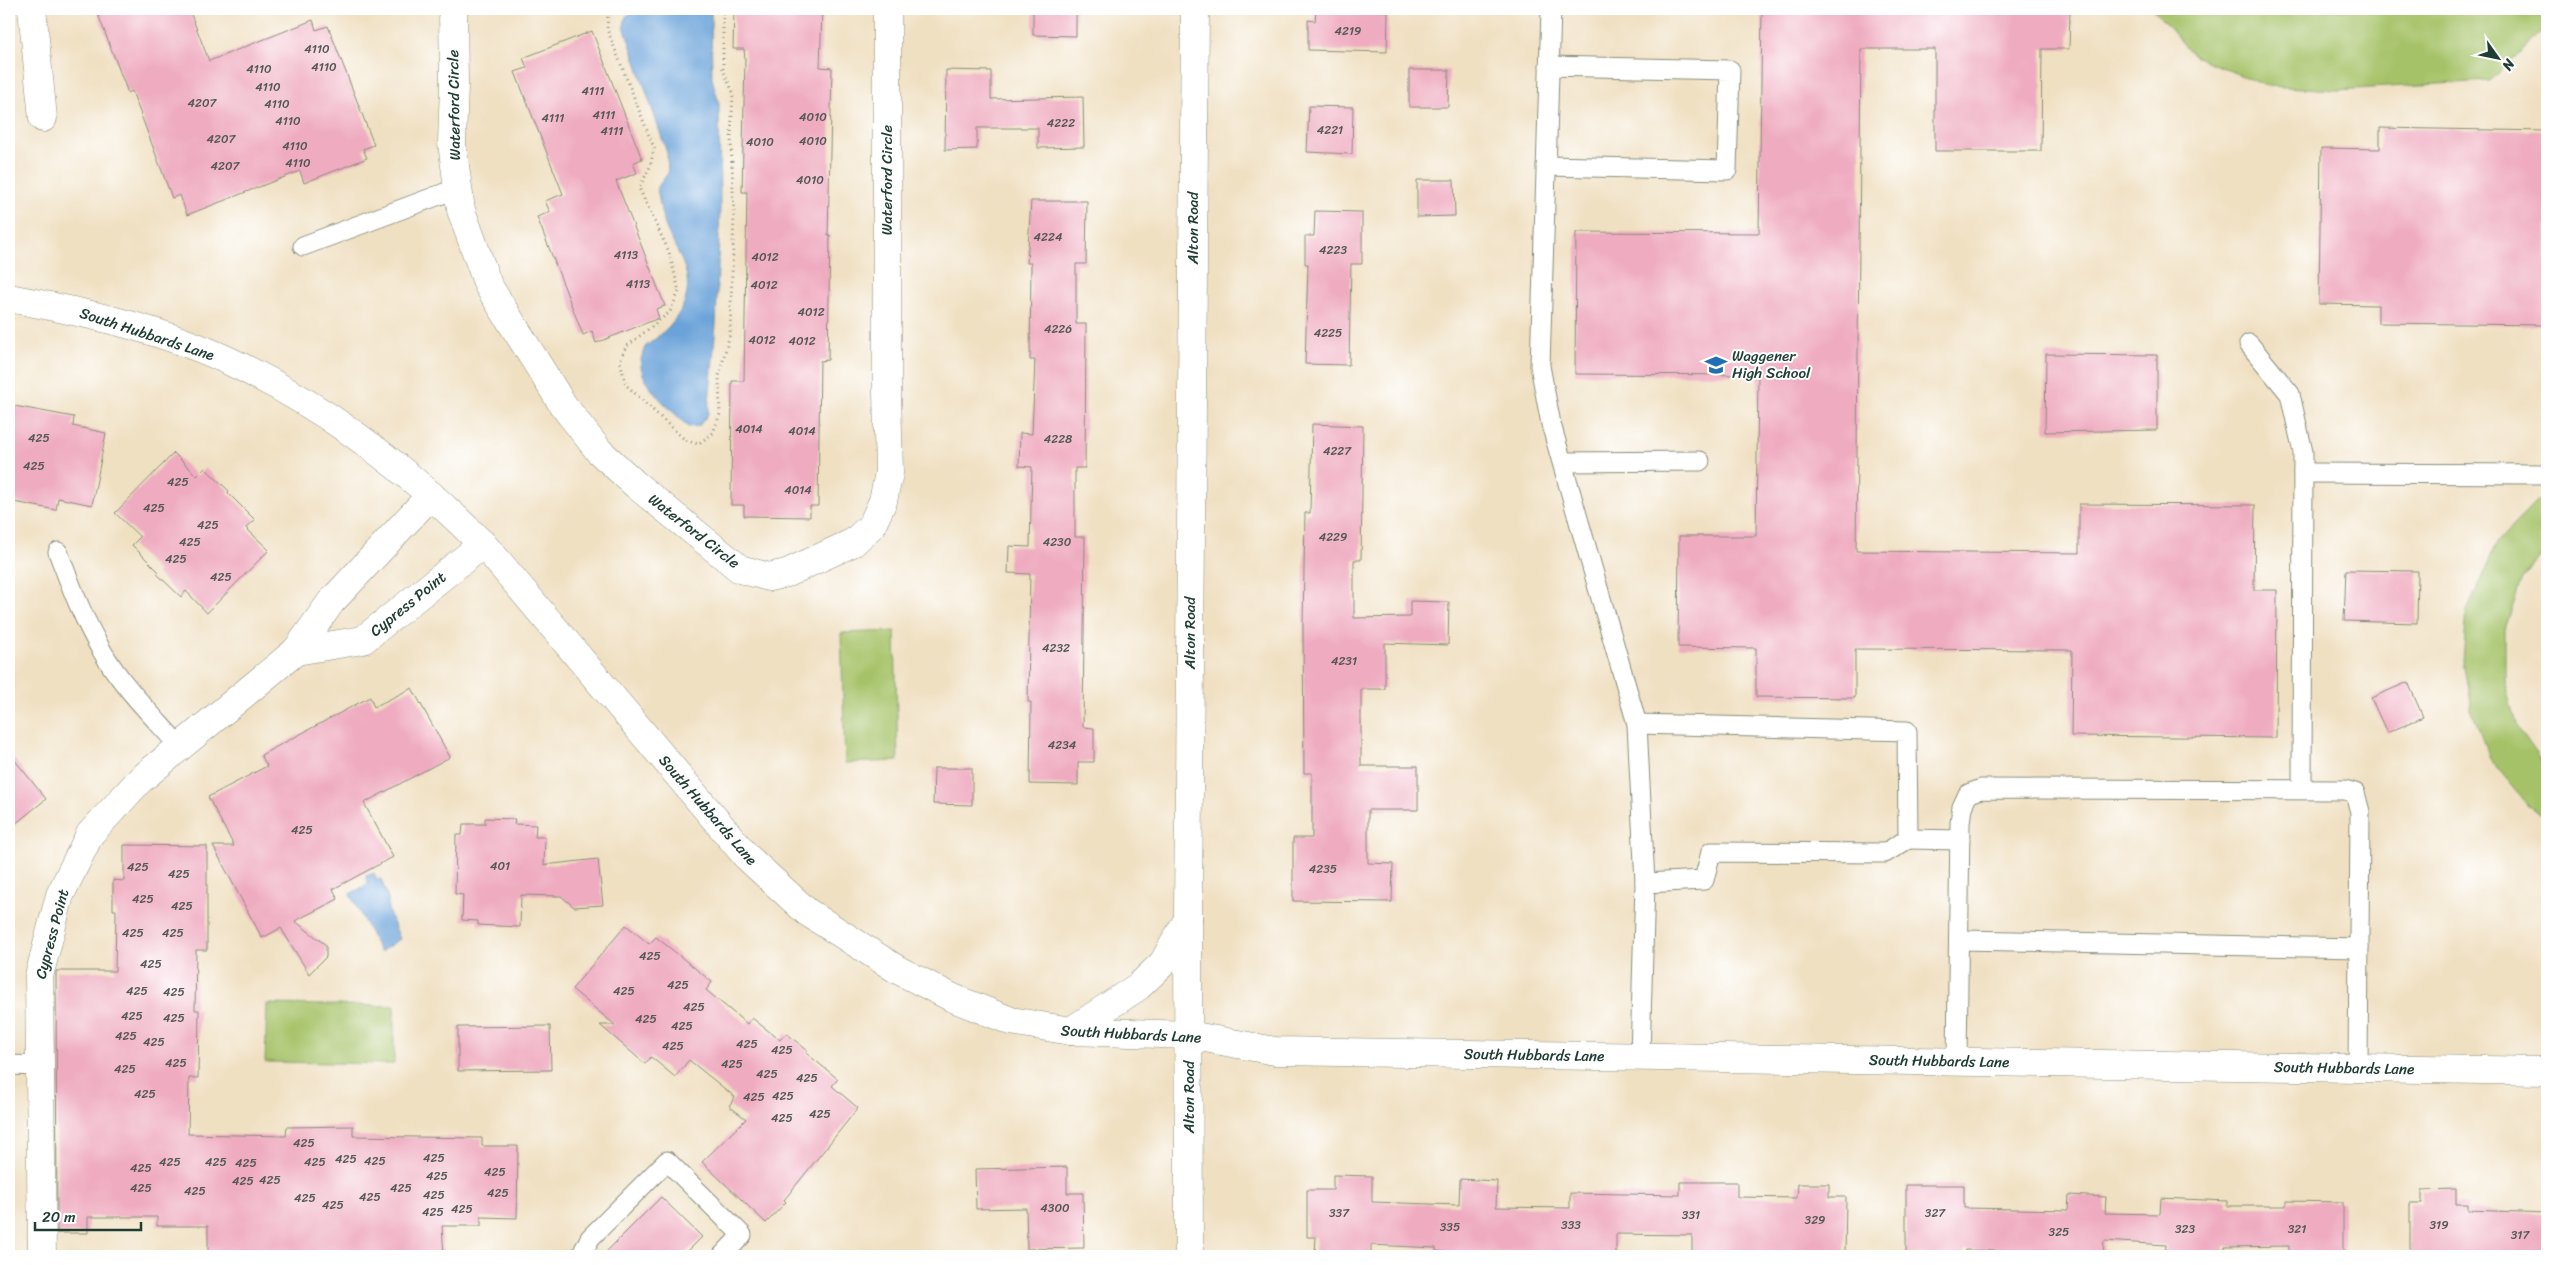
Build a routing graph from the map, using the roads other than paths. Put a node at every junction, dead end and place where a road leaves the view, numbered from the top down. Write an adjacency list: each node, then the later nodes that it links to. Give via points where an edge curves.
1 (32, 9): 7 (street)
2 (453, 9): 9 (street, Waterford Circle, via 452,142)
3 (886, 9): 9 (street, Waterford Circle, via 889,473 883,501 872,525 860,537 788,573 769,577 740,569 599,451 563,405 488,285 461,210)
4 (1195, 9): 27 (street, Alton Road)
5 (1551, 9): 6 (lane)
6 (1549, 66): 8 (lane); 8 (lane, via 1730,70 1727,170)
7 (43, 118)
8 (1546, 166): 14 (lane, via 1540,366 1551,424)
9 (458, 188): 10 (lane)
10 (303, 246)
11 (9, 298): 17 (street, South Hubbards Lane, via 78,311 159,334 226,360 318,409 392,461)
12 (2248, 344): 15 (lane, via 2290,394 2303,452)
13 (1700, 461): 14 (lane)
14 (1563, 462): 21 (lane)
15 (2303, 473): 16 (lane); 23 (lane)
16 (2547, 474)
17 (431, 495): 18 (street, South Hubbards Lane, via 457,516); 20 (street, Cypress Point, via 331,602)
18 (483, 544): 20 (street, Cypress Point, via 363,640); 30 (street, South Hubbards Lane, via 747,857 807,912 898,970 953,998 1010,1021)
19 (58, 552): 22 (lane, via 78,606 102,652)
20 (296, 651): 22 (street, Cypress Point)
21 (1636, 724): 24 (lane, via 1907,731); 26 (lane)
22 (180, 747): 35 (street, Cypress Point, via 140,780 90,834 60,895 39,976)
23 (2302, 789): 25 (lane, via 1981,789 1968,794 1964,800); 29 (lane, via 2349,790 2358,799)
24 (1908, 840): 25 (lane); 26 (lane, via 1885,853 1711,852 1704,880)
25 (1960, 840): 28 (lane)
26 (1645, 883): 32 (lane)
27 (1188, 919): 30 (street, via 1163,963 1139,986); 31 (street, Alton Road)
28 (1960, 940): 29 (lane); 33 (lane)
29 (2359, 948): 36 (lane)
30 (1071, 1031): 31 (street, South Hubbards Lane)
31 (1189, 1035): 32 (street, South Hubbards Lane, via 1275,1051); 41 (street, Alton Road)
32 (1640, 1056): 33 (street, South Hubbards Lane)
33 (1957, 1061): 36 (street, South Hubbards Lane)
34 (9, 1065): 35 (lane)
35 (40, 1066): 38 (street, Cypress Point)
36 (2358, 1068): 37 (street, South Hubbards Lane)
37 (2547, 1071)
38 (42, 1256)
39 (581, 1256): 40 (lane, via 590,1238 667,1161 742,1235)
40 (722, 1256)
41 (1189, 1256)

